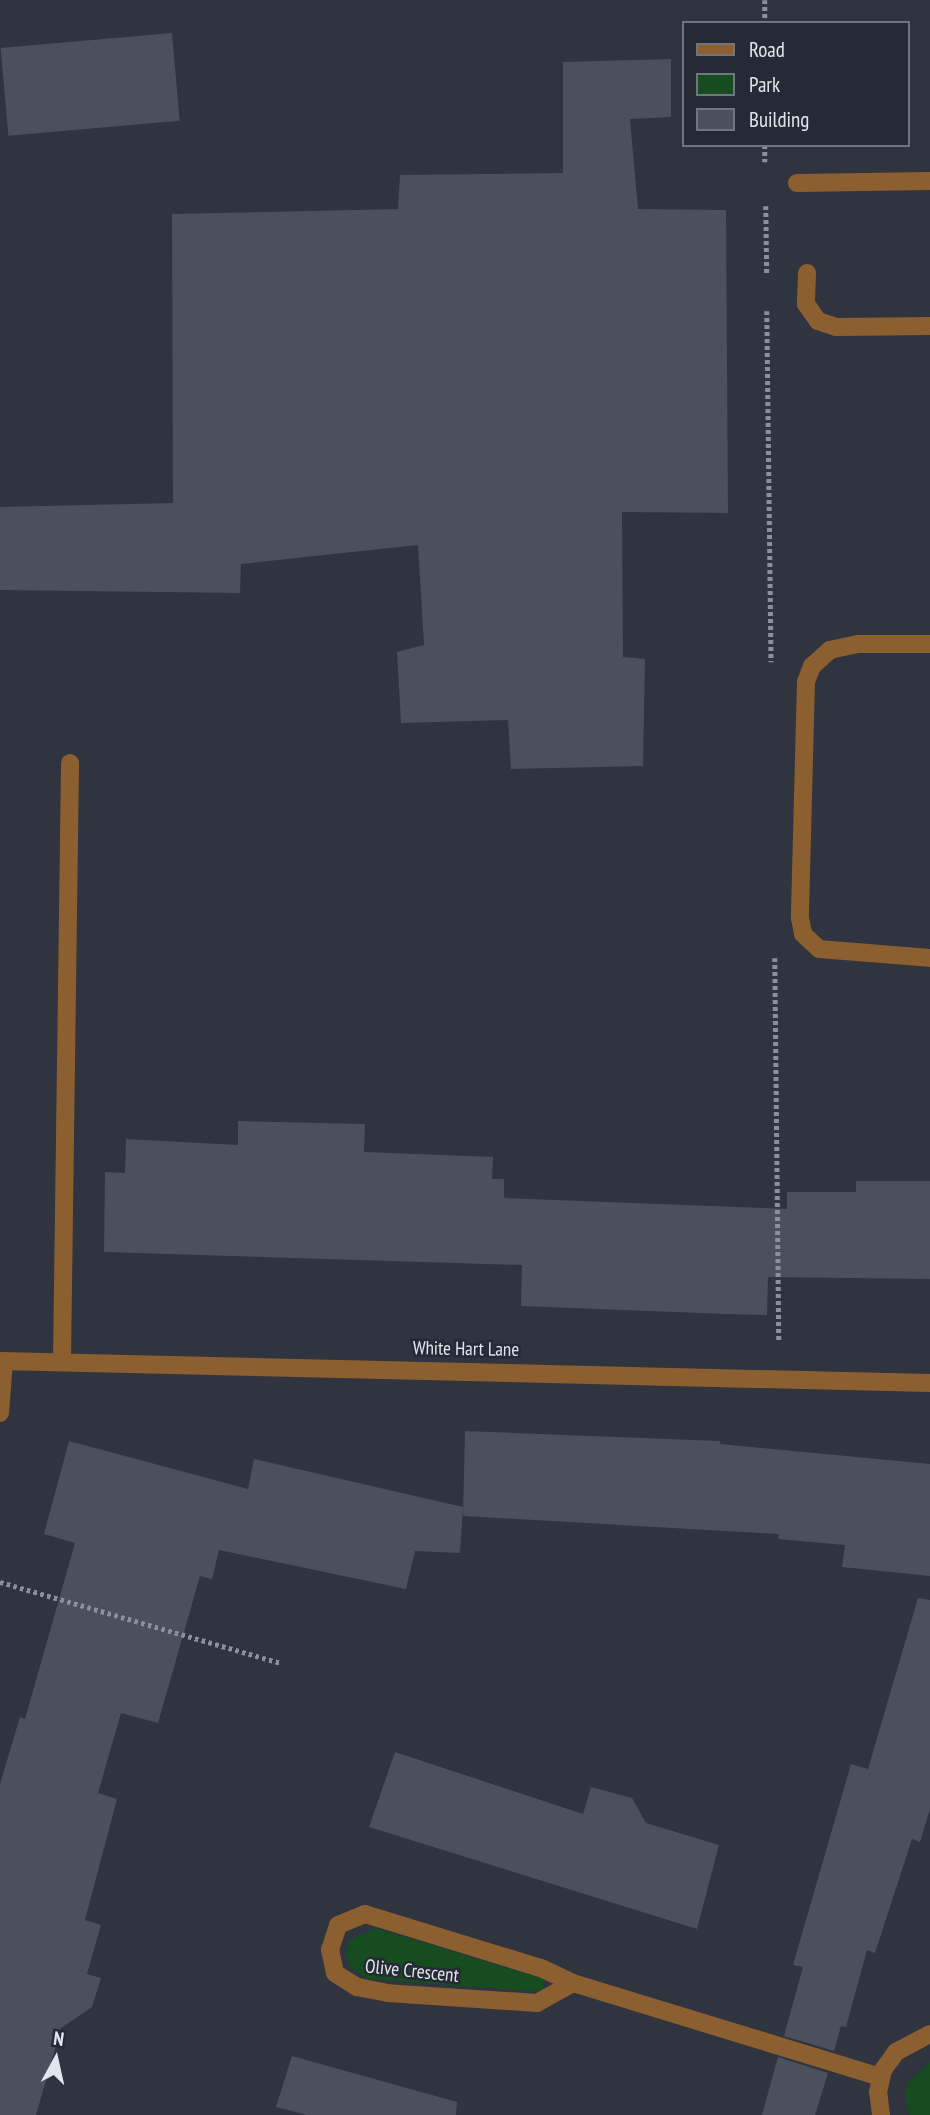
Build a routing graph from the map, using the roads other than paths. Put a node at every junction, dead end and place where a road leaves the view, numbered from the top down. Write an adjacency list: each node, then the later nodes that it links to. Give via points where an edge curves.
1 (930, 181): 2 (street)
2 (797, 183)
3 (807, 273): 4 (street, via 806,304 818,321 836,327)
4 (930, 326)
5 (930, 644): 7 (street, via 858,644 830,650 812,666 807,682 800,918 803,934 818,949)
6 (70, 763): 8 (street)
7 (930, 958)
8 (62, 1360): 9 (street, White Hart Lane); 10 (street, White Hart Lane)
9 (2, 1361): 11 (street)
10 (930, 1383)
11 (0, 1413)
12 (573, 1983): 12 (street, Olive Crescent, via 541,1968 365,1914 338,1925 330,1950 335,1973 357,1987 388,1993 537,2003); 14 (street, Olive Crescent)
13 (930, 2034): 14 (street, via 896,2052)
14 (881, 2077): 15 (street)
15 (881, 2115)

